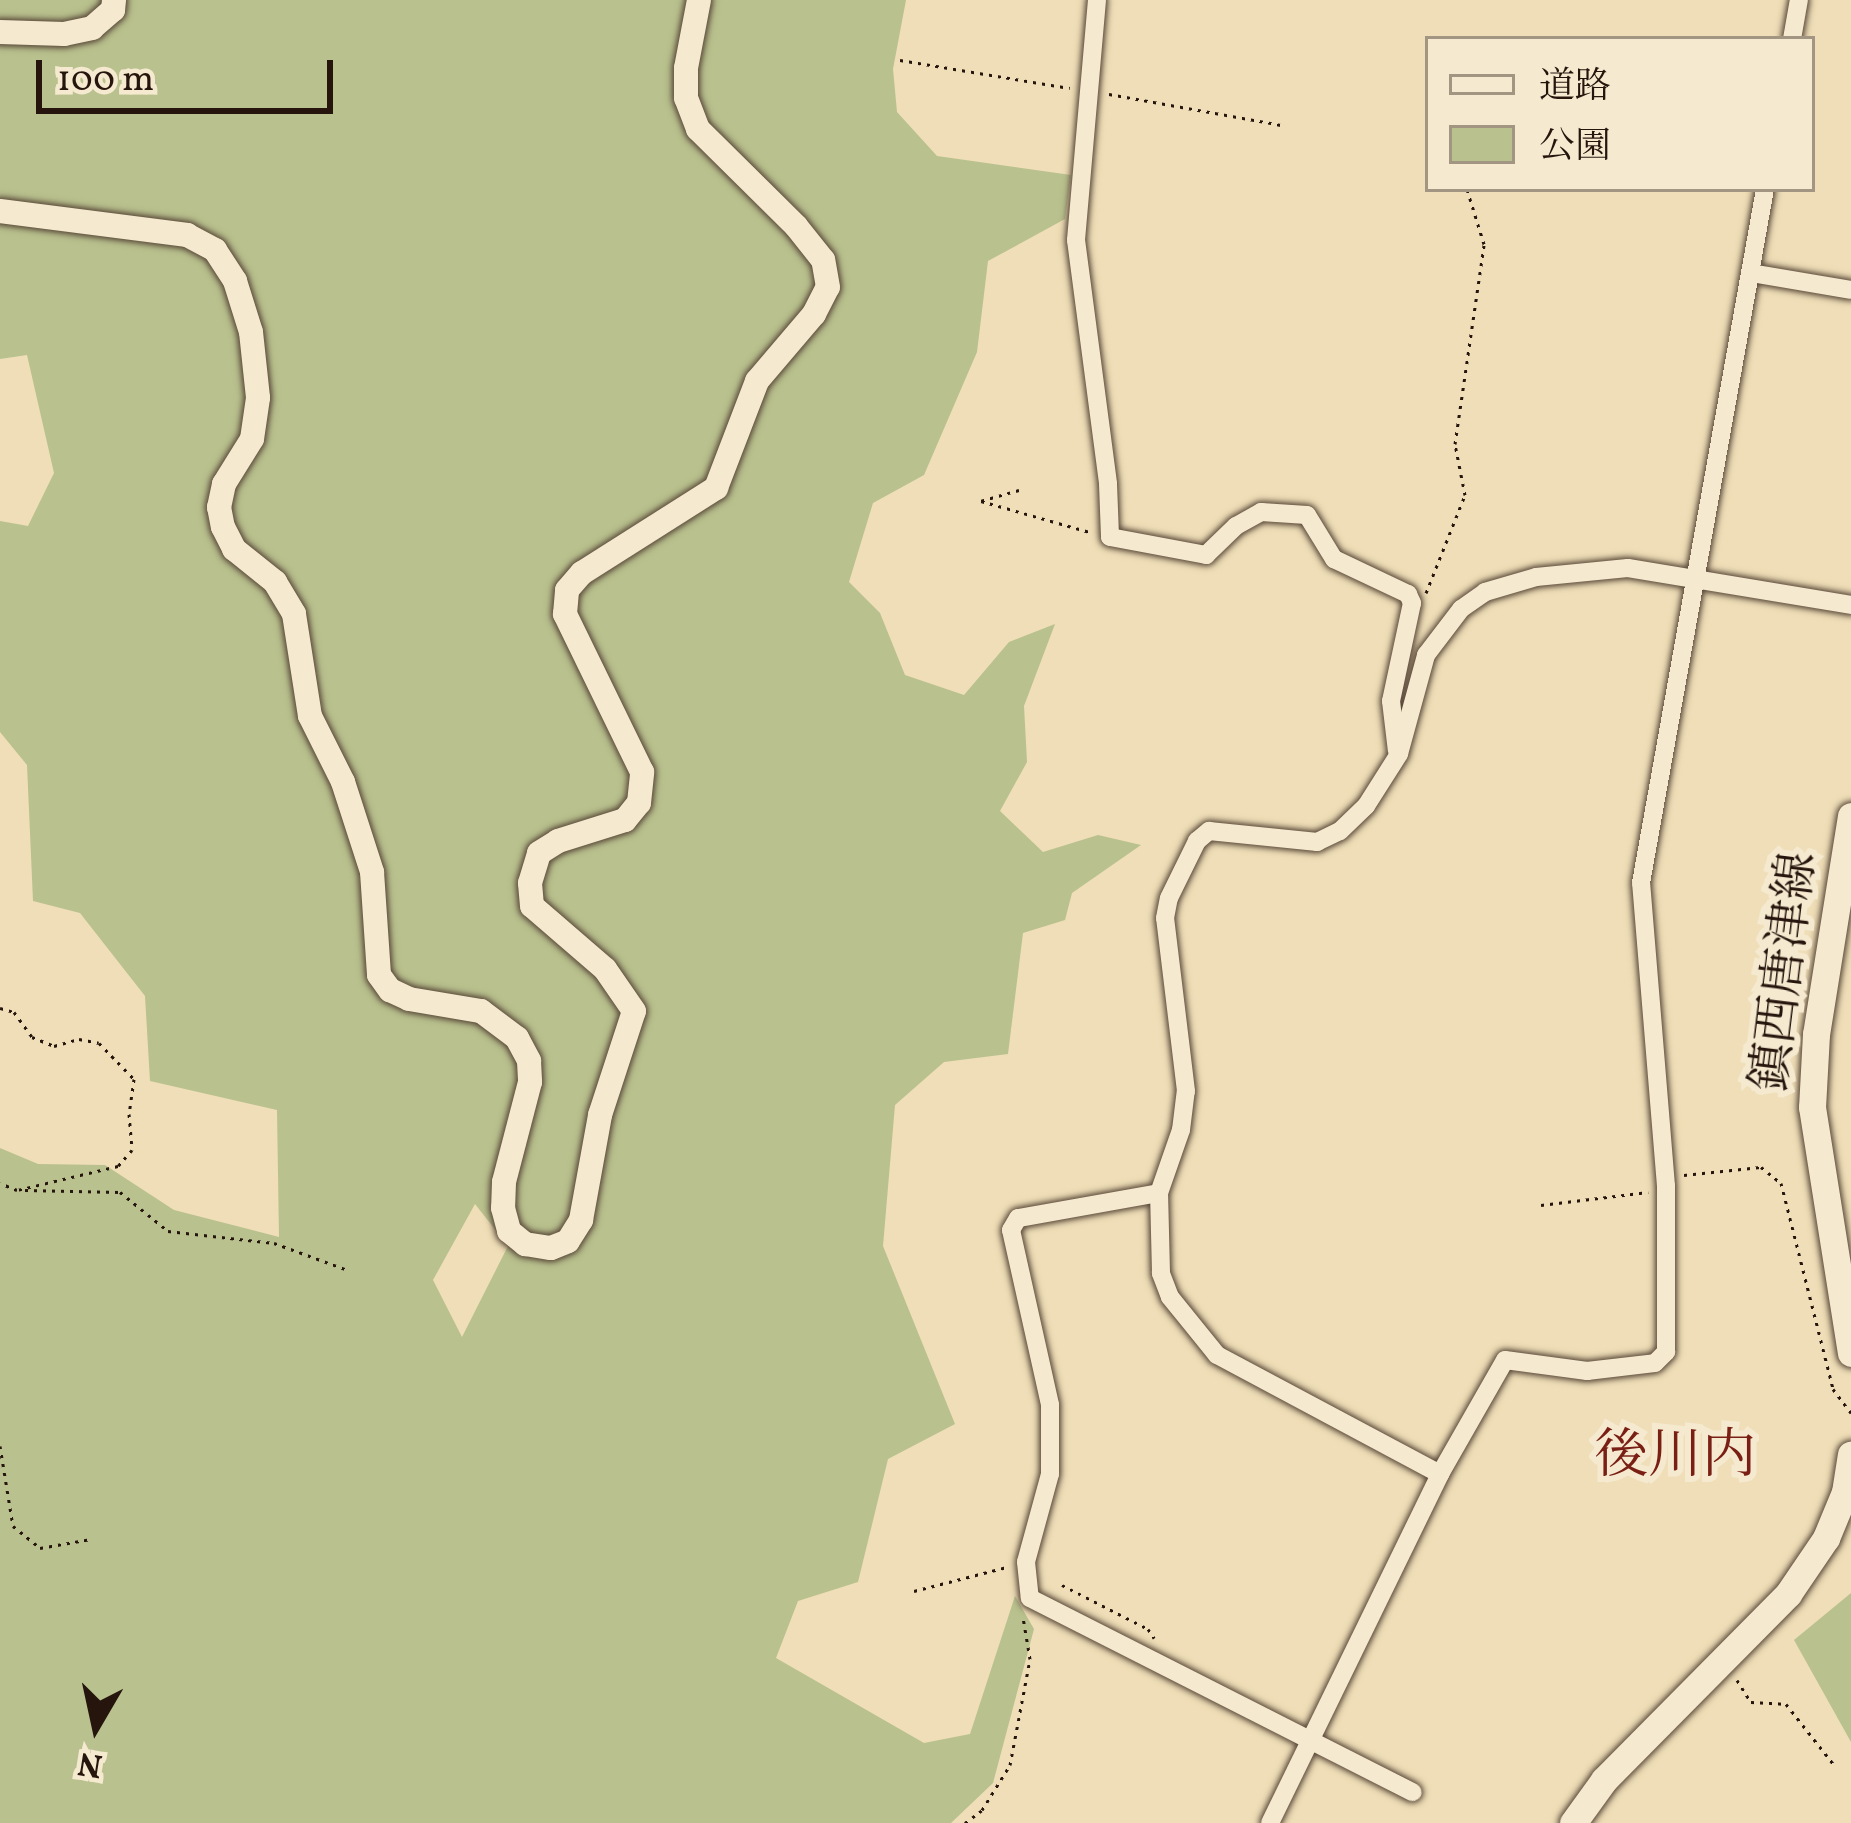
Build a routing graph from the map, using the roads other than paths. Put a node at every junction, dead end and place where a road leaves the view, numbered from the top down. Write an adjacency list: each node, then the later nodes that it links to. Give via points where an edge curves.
1 (114, 0): 5 (street, via 92,28)
2 (699, 0): 8 (street, via 686,68 698,129 796,226 823,260 828,286 757,381 716,488 567,590 566,614 642,772 639,803 625,820 539,853 530,883 532,906 605,968 634,1012 600,1115 581,1220 568,1241 551,1248 509,1232 502,1208 529,1061 517,1038 481,1011 409,999 379,975 372,872 343,782 310,716 294,614 223,526 224,484 252,439 258,398 235,281 215,250 187,235)
3 (1097, 0): 13 (street, via 1076,240 1109,537 1206,555 1261,512 1306,515 1334,559 1412,603 1391,700)
4 (1798, 0): 6 (street)
5 (0, 32)
6 (1792, 36)
7 (1765, 192): 9 (street)
8 (0, 211)
9 (1751, 273): 10 (street); 11 (street)
10 (1851, 290)
11 (1698, 576): 12 (street); 13 (street, via 1628,568 1536,577 1485,592 1426,655); 18 (street, via 1641,883 1666,1186 1666,1352 1655,1363 1587,1371 1504,1360)
12 (1851, 605)
13 (1399, 754): 15 (street, via 1366,806 1328,837 1287,841 1222,829 1197,841 1165,918 1186,1091)
14 (1851, 816): 16 (main road, 鎮西唐津線, via 1812,1107)
15 (1159, 1192): 18 (street, via 1161,1273 1170,1297 1217,1355); 19 (street, via 1018,1218 1011,1230 1050,1405 1050,1474 1026,1562 1030,1598)
16 (1851, 1353)
17 (1851, 1454): 22 (main road, via 1826,1538 1788,1594 1604,1780)
18 (1440, 1474): 19 (street)
19 (1312, 1738): 20 (street); 21 (street)
20 (1413, 1792)
21 (1270, 1823)
22 (1573, 1823)

